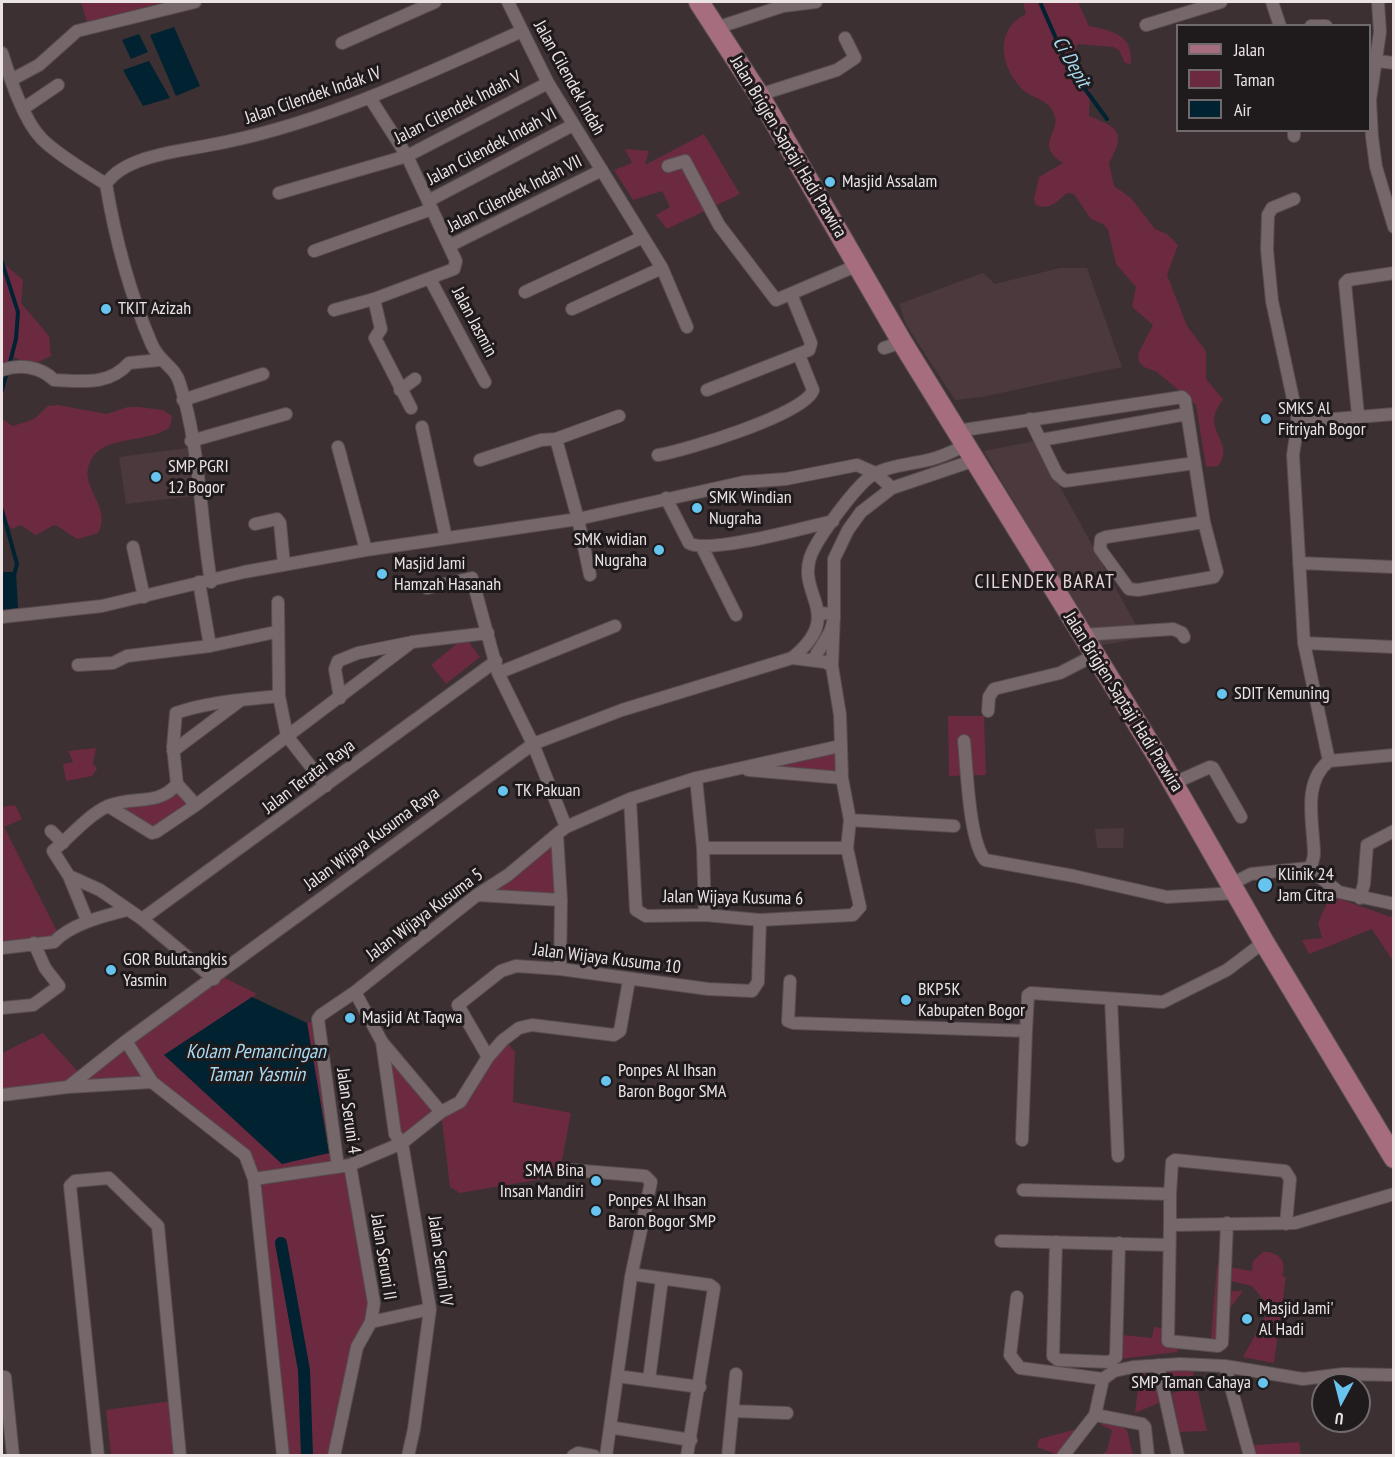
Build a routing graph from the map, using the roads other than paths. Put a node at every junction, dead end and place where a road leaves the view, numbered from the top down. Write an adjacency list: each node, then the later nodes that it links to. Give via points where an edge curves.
1 (195, 2): 19 (street, via 76,31 39,65)
2 (435, 2): 14 (street)
3 (508, 2): 12 (street, Jalan Cilendek Indah)
4 (699, 2): 11 (main road, Jalan Brigjen Saptaji Hadi Prawira)
5 (816, 2): 11 (street, via 783,6)
6 (1221, 2): 10 (street)
7 (1272, 2): 9 (street)
8 (1378, 2): 16 (street)
9 (1279, 24)
10 (1146, 25)
11 (716, 28): 22 (main road, Jalan Brigjen Saptaji Hadi Prawira)
12 (522, 31): 20 (street, Jalan Cilendek Indah); 23 (street, Jalan Cilendek Indak IV)
13 (845, 38): 22 (street, via 855,58 841,68)
14 (342, 43)
15 (2, 53): 19 (street)
16 (1377, 61): 17 (street); 18 (street)
17 (1394, 63)
18 (1371, 79)
19 (10, 80): 24 (street)
20 (548, 82): 26 (street, Jalan Cilendek Indah); 27 (street, Jalan Cilendek Indah V)
21 (58, 85): 24 (street)
22 (759, 95): 38 (main road, Jalan Brigjen Saptaji Hadi Prawira)
23 (370, 98): 27 (street); 30 (street, Jalan Cilendek Indak IV, via 256,136 151,156)
24 (24, 108): 30 (street, via 41,138 86,172)
25 (1371, 113): 34 (street, via 1374,153)
26 (573, 125): 29 (street, Jalan Cilendek Indah); 33 (street, Jalan Cilendek Indah VI)
27 (406, 156): 31 (street, Jalan Cilendek Indah V); 33 (street)
28 (668, 166): 43 (street, via 685,161 719,225 776,300)
29 (602, 170): 35 (street, Jalan Cilendek Indah); 36 (street, Jalan Cilendek Indah VII)
30 (108, 180): 49 (street, via 113,228 140,317)
31 (279, 193)
32 (1294, 200): 64 (street, via 1272,208 1268,215 1267,250 1272,301)
33 (430, 205): 36 (street); 37 (street, Jalan Cilendek Indah VI)
34 (1394, 227)
35 (643, 237): 39 (street, Jalan Cilendek Indah); 42 (street)
36 (449, 246): 41 (street, Jalan Cilendek Indah VII, via 456,261 454,269)
37 (314, 250)
38 (858, 265): 43 (street); 69 (main road, Jalan Brigjen Saptaji Hadi Prawira, via 893,345)
39 (662, 268): 45 (street); 47 (street, Jalan Cilendek Indah)
40 (1394, 273): 61 (street, via 1345,283)
41 (430, 279): 44 (street, Jalan Cilendek Indah VII); 53 (street, Jalan Jasmin)
42 (525, 292)
43 (791, 294): 48 (street, via 811,343 809,350)
44 (374, 299): 46 (street, Jalan Cilendek Indah VII); 54 (street, via 381,329 375,338)
45 (572, 309)
46 (334, 310)
47 (687, 327)
48 (799, 355): 55 (street); 71 (street, via 813,390 802,402 717,440)
49 (159, 360): 50 (street, via 129,363 119,374 98,380 54,380 45,371); 56 (street, via 175,372)
50 (5, 369)
51 (263, 374): 56 (street)
52 (415, 379): 54 (street)
53 (485, 382)
54 (400, 390): 57 (street)
55 (707, 390)
56 (183, 400): 68 (street)
57 (411, 408)
58 (286, 414): 68 (street)
59 (1187, 414): 63 (street, via 1185,400 1180,397); 67 (street); 74 (street)
60 (1394, 414): 61 (street)
61 (1358, 415): 64 (street)
62 (620, 416): 66 (street)
63 (1030, 419): 67 (street); 69 (street)
64 (1298, 422): 89 (street, via 1293,455)
65 (422, 427): 83 (street)
66 (556, 439): 73 (street, via 541,440); 79 (street)
67 (1041, 440): 74 (street, via 1057,474 1071,482)
68 (191, 441): 93 (street)
69 (966, 445): 72 (street); 75 (street); 104 (main road, Jalan Brigjen Saptaji Hadi Prawira)
70 (338, 447): 86 (street)
71 (658, 455)
72 (935, 458): 75 (street); 76 (street)
73 (480, 460)
74 (1195, 463): 81 (street)
75 (941, 472): 77 (street)
76 (875, 473): 77 (street); 78 (street, via 857,465); 80 (street, via 856,490)
77 (892, 488): 88 (street, via 861,512)
78 (666, 498): 79 (street); 85 (street, via 690,543)
79 (578, 519): 83 (street); 92 (street)
80 (833, 521): 85 (street); 87 (street)
81 (1204, 522): 81 (street, via 1106,537 1101,539 1100,549 1130,589 1214,577 1217,572)
82 (255, 524): 90 (street, via 277,519 280,523)
83 (446, 538): 86 (street)
84 (133, 547): 95 (street)
85 (702, 547): 99 (street)
86 (366, 550): 90 (street)
87 (810, 558): 88 (street); 97 (street)
88 (834, 559): 98 (street)
89 (1299, 563): 91 (street); 107 (street)
90 (284, 565): 93 (street)
91 (1394, 567)
92 (590, 574)
93 (205, 582): 95 (street); 108 (street)
94 (427, 588): 103 (street, via 472,578)
95 (144, 597): 100 (street)
96 (278, 602): 116 (street)
97 (819, 614): 98 (street); 111 (street, via 808,645)
98 (834, 614): 112 (street, via 830,632); 114 (street, Jalan Wijaya Kusuma 6)
99 (736, 615)
100 (8, 616)
101 (615, 626): 115 (street, Jalan Teratai Raya)
102 (271, 633): 108 (street)
103 (488, 633): 106 (street); 115 (street)
104 (1082, 635): 105 (street, via 1173,629); 110 (main road, Jalan Brigjen Saptaji Hadi Prawira)
105 (1184, 637)
106 (412, 642): 117 (street); 117 (street, via 339,661 335,669)
107 (1304, 643): 109 (street); 126 (street)
108 (210, 646): 113 (street, via 127,656 113,663)
109 (1394, 647)
110 (1095, 655): 119 (street, via 1060,673 994,689); 130 (main road, Jalan Brigjen Saptaji Hadi Prawira)
111 (792, 658): 112 (street, Jalan Wijaya Kusuma Raya); 122 (street, Jalan Wijaya Kusuma Raya, via 622,710)
112 (813, 660): 114 (street, Jalan Wijaya Kusuma Raya)
113 (78, 665)
114 (832, 666): 123 (street, Jalan Wijaya Kusuma 6, via 840,715)
115 (497, 667): 122 (street); 132 (street, Jalan Teratai Raya)
116 (279, 696): 118 (street); 120 (street)
117 (340, 698): 120 (street)
118 (242, 700): 124 (street); 124 (street, via 176,713)
119 (988, 711)
120 (287, 736): 132 (street); 134 (street)
121 (964, 741): 147 (street, via 978,853 985,860 1167,897)
122 (533, 744): 140 (street); 161 (street, Jalan Wijaya Kusuma Raya)
123 (840, 746): 127 (street, Jalan Wijaya Kusuma 5); 129 (street, Jalan Wijaya Kusuma 6)
124 (173, 751): 131 (street)
125 (1394, 755): 126 (street)
126 (1329, 761): 145 (street, via 1311,787 1314,855)
127 (736, 769): 128 (street, Jalan Wijaya Kusuma 5); 129 (street)
128 (696, 778): 133 (street, Jalan Wijaya Kusuma 5); 144 (street)
129 (842, 778): 137 (street, Jalan Wijaya Kusuma 6)
130 (1173, 783): 136 (street, via 1213,768); 147 (main road, Jalan Brigjen Saptaji Hadi Prawira)
131 (177, 784): 134 (street); 135 (street, via 160,798)
132 (326, 786): 154 (street, Jalan Teratai Raya)
133 (630, 799): 140 (street, Jalan Wijaya Kusuma 5); 153 (street, Jalan Wijaya Kusuma 6, via 636,910 646,916)
134 (196, 805): 135 (street, via 152,833)
135 (108, 806): 142 (street)
136 (1241, 817)
137 (850, 820): 138 (street); 143 (street, Jalan Wijaya Kusuma 6)
138 (954, 826)
139 (51, 831): 142 (street)
140 (561, 831): 148 (street, Jalan Wijaya Kusuma 5, via 508,876); 150 (street)
141 (1394, 831): 149 (street, via 1367,845)
142 (63, 843): 146 (street, via 53,851)
143 (848, 848): 144 (street); 156 (street, Jalan Wijaya Kusuma 6, via 860,906 853,915)
144 (703, 849): 153 (street)
145 (1308, 868): 147 (street, via 1251,874); 149 (street, via 1339,892)
146 (69, 876): 152 (street, via 100,890); 155 (street)
147 (1234, 888): 157 (main road, Jalan Brigjen Saptaji Hadi Prawira)
148 (477, 895): 150 (street); 164 (street, Jalan Wijaya Kusuma 5)
149 (1360, 898): 151 (street)
150 (561, 900): 160 (street)
151 (1394, 904)
152 (127, 910): 154 (street); 155 (street)
153 (705, 915): 156 (street, Jalan Wijaya Kusuma 6)
154 (142, 919): 161 (street)
155 (87, 920): 158 (street, via 54,942)
156 (760, 920): 162 (street, Jalan Wijaya Kusuma 10, via 758,982 752,991)
157 (1264, 942): 165 (street, via 1227,970 1171,999); 179 (main road, Jalan Brigjen Saptaji Hadi Prawira)
158 (34, 943): 159 (street); 166 (street, via 45,968 59,986 33,1005)
159 (2, 948)
160 (560, 969): 162 (street, Jalan Wijaya Kusuma 10); 171 (street, Jalan Wijaya Kusuma 10, via 510,967 461,1001 459,1010)
161 (214, 979): 169 (street, Jalan Wijaya Kusuma Raya)
162 (629, 980): 171 (street, via 620,1031 614,1035 532,1025 519,1028)
163 (790, 981): 168 (street, via 788,1021 793,1023)
164 (355, 992): 167 (street, Jalan Wijaya Kusuma 5, via 321,1015); 170 (street)
165 (1111, 999): 168 (street, via 1031,993); 178 (street)
166 (2, 1008)
167 (318, 1024): 180 (street, Jalan Seruni 4)
168 (1026, 1031): 176 (street)
169 (126, 1041): 172 (street); 173 (street, Jalan Wijaya Kusuma Raya)
170 (382, 1042): 175 (street); 177 (street, Jalan Seruni IV, via 395,1134)
171 (488, 1057): 175 (street, via 460,1102)
172 (152, 1082): 173 (street); 182 (street, via 245,1155)
173 (68, 1087): 174 (street)
174 (2, 1095)
175 (441, 1112): 177 (street)
176 (1022, 1140)
177 (402, 1143): 180 (street); 196 (street, Jalan Seruni IV)
178 (1118, 1156)
179 (1394, 1158)
180 (344, 1166): 182 (street); 197 (street, Jalan Seruni II, via 374,1304)
181 (572, 1170): 220 (street, via 645,1176 651,1182 631,1277)
182 (254, 1179): 215 (street)
183 (1023, 1190): 184 (street)
184 (1170, 1194): 187 (street, via 1175,1160 1285,1172 1290,1179); 188 (street)
185 (1394, 1194): 187 (street)
186 (1227, 1223): 187 (street); 188 (street); 192 (street, via 1221,1345 1168,1341)
187 (1286, 1224)
188 (1170, 1225): 192 (street)
189 (1001, 1241): 190 (street)
190 (1056, 1242): 191 (street); 191 (street, via 1053,1356 1058,1360 1110,1362 1116,1357)
191 (1119, 1243): 192 (street)
192 (1169, 1245)
193 (638, 1275): 194 (street)
194 (662, 1279): 205 (street); 206 (street, via 714,1288)
195 (1017, 1297): 204 (street, via 1010,1355 1013,1363 1020,1368)
196 (430, 1309): 197 (street); 217 (street, Jalan Seruni IV)
197 (371, 1322): 216 (street, Jalan Seruni II, via 357,1347)
198 (1158, 1365): 199 (street); 204 (street, via 1114,1371); 225 (street)
199 (1225, 1366): 201 (street, via 1303,1379 1343,1374); 226 (street)
200 (736, 1374): 207 (street)
201 (1394, 1375)
202 (2, 1377): 212 (street)
203 (624, 1377): 205 (street)
204 (1103, 1379): 209 (street)
205 (649, 1380): 206 (street)
206 (700, 1387): 211 (street)
207 (734, 1410): 208 (street); 222 (street)
208 (787, 1413)
209 (1095, 1414): 223 (street); 224 (street, via 1142,1424)
210 (615, 1428): 211 (street)
211 (691, 1440): 221 (street)
212 (13, 1455)
213 (98, 1455): 214 (street, via 70,1186 75,1181 109,1178 158,1226)
214 (180, 1455)
215 (283, 1455)
216 (334, 1455)
217 (408, 1455)
218 (573, 1455): 219 (street)
219 (594, 1455)
220 (606, 1455)
221 (687, 1455)
222 (728, 1455)
223 (1063, 1455)
224 (1148, 1455)
225 (1178, 1455)
226 (1250, 1455)

